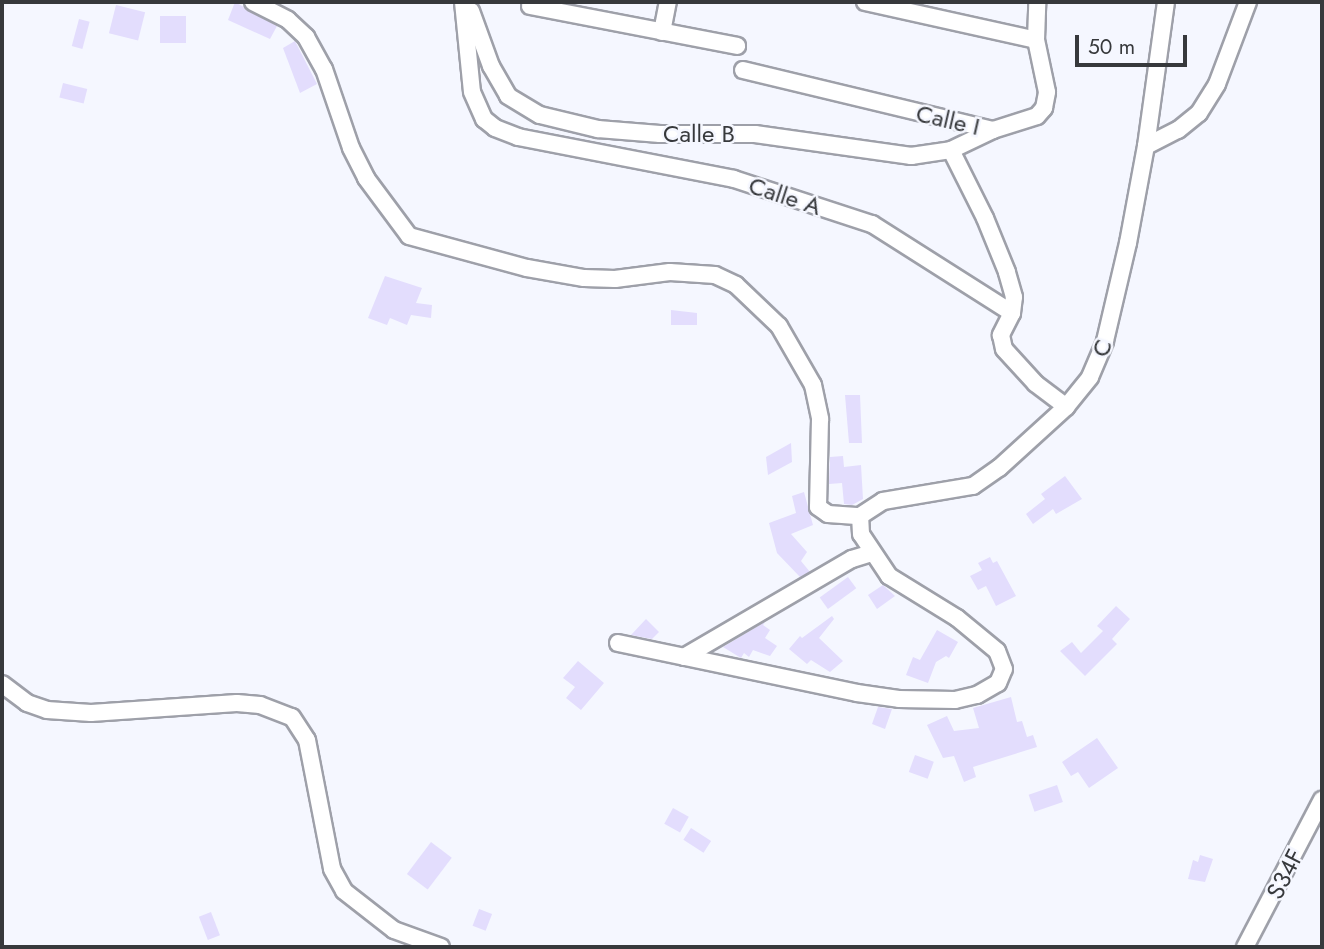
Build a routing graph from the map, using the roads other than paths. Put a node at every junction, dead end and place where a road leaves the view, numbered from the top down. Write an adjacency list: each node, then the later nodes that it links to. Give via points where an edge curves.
1 (253, 2): 20 (street, via 289,20 310,44 366,178 409,236 515,266 584,278 670,272 715,275 736,285 779,326 813,385 820,419 818,507 828,514)
2 (465, 2): 17 (street, Calle B, via 499,85 519,104 540,115 624,132 755,134 911,156); 18 (street, Calle A, via 472,92 484,119 495,128 518,137 734,179 872,224)
3 (668, 2): 11 (street)
4 (865, 2): 12 (street)
5 (1037, 2): 12 (street, Calle I)
6 (1166, 2): 10 (street, C)
7 (1176, 2): 10 (street)
8 (1248, 2): 16 (street, via 1205,105 1178,130)
9 (530, 6): 11 (street)
10 (1161, 31): 16 (street, C)
11 (662, 32): 13 (street)
12 (1036, 40): 15 (street, Calle I, via 1046,92 1044,108 1037,116)
13 (737, 46)
14 (743, 70): 15 (street, Calle I)
15 (993, 130): 17 (street, Calle B)
16 (1146, 146): 19 (street, C, via 1105,341 1090,377)
17 (951, 150): 18 (street, via 1007,272 1014,297)
18 (1012, 313): 19 (street, via 1002,335 1004,349 1036,384)
19 (1066, 407): 20 (street, C, via 973,486 883,501)
20 (860, 516): 21 (street, via 861,534)
21 (872, 553): 23 (street, via 852,559); 23 (street, via 888,576 957,618 996,651 1004,669 998,683 955,701 899,699)
22 (618, 643): 23 (street)
23 (684, 657)
24 (2, 684): 26 (street, via 27,703 67,712 237,703 282,711 300,726 307,740 332,869 344,891 394,930)
25 (1322, 800): 27 (street, S34F)
26 (441, 947)
27 (1245, 947)

